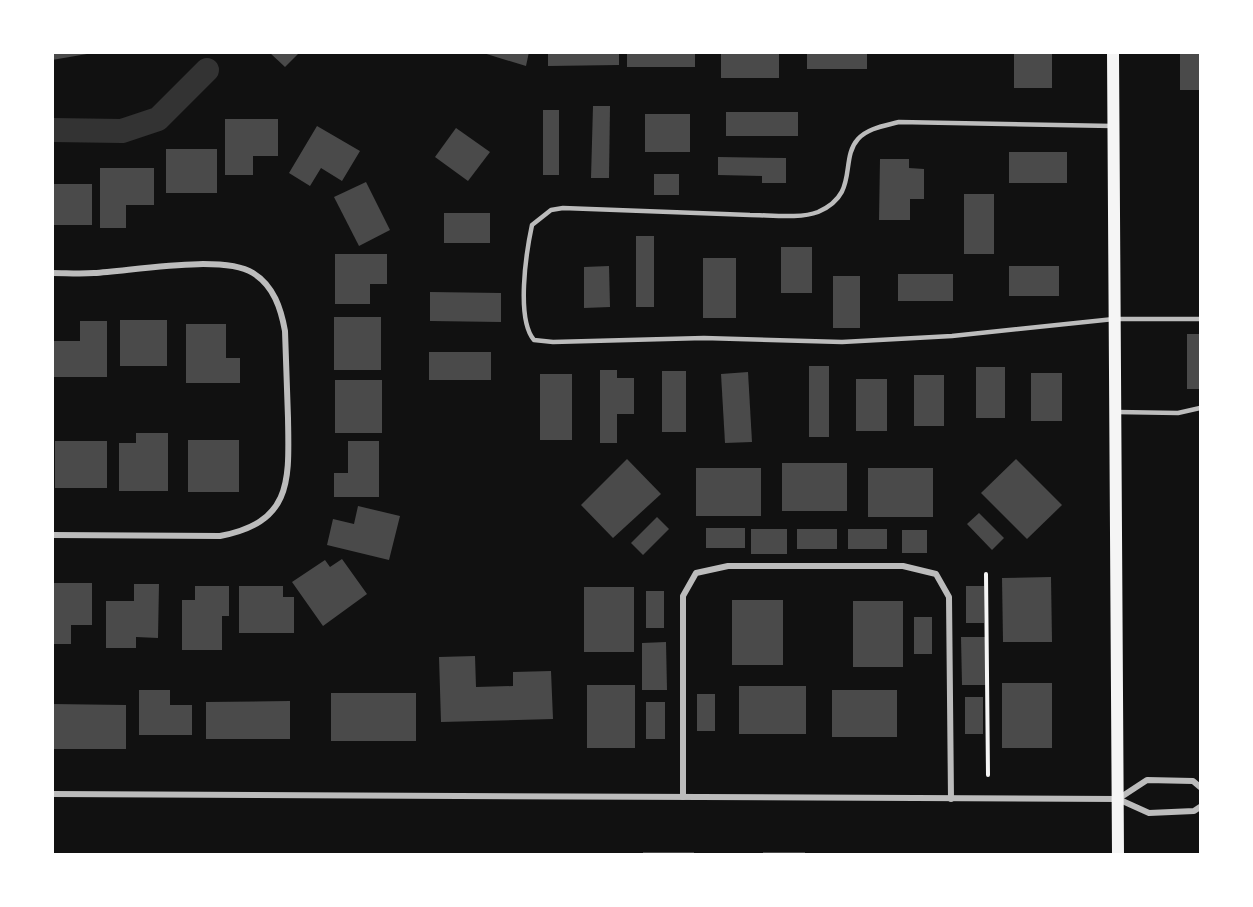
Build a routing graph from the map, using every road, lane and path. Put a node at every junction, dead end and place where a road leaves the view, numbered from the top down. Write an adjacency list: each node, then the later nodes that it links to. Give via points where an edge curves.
1 (1113, 52): 2 (main road)
2 (1113, 126): 4 (main road); 4 (lane, via 899,122 872,129 856,140 848,180 837,198 818,212 769,215 551,210 532,225 525,282 526,331 534,340 553,342 756,338 842,342 952,336)
3 (52, 273): 8 (street, via 210,264 235,266 254,273 272,291 285,331 289,468 283,495 268,517 246,531 220,536)
4 (1114, 319): 5 (lane); 7 (main road)
5 (1200, 319)
6 (1200, 408): 7 (lane, via 1178,413)
7 (1115, 412): 15 (main road)
8 (52, 535)
9 (986, 574): 10 (path)
10 (988, 775)
11 (1200, 787): 15 (street, via 1193,781 1147,780)
12 (52, 794): 13 (street)
13 (683, 797): 14 (street); 14 (street, via 683,596 696,573 728,566 903,566 936,574 949,597)
14 (951, 799): 15 (street)
15 (1118, 799): 16 (street, via 1149,813 1194,811); 17 (main road)
16 (1200, 807)
17 (1118, 855)

